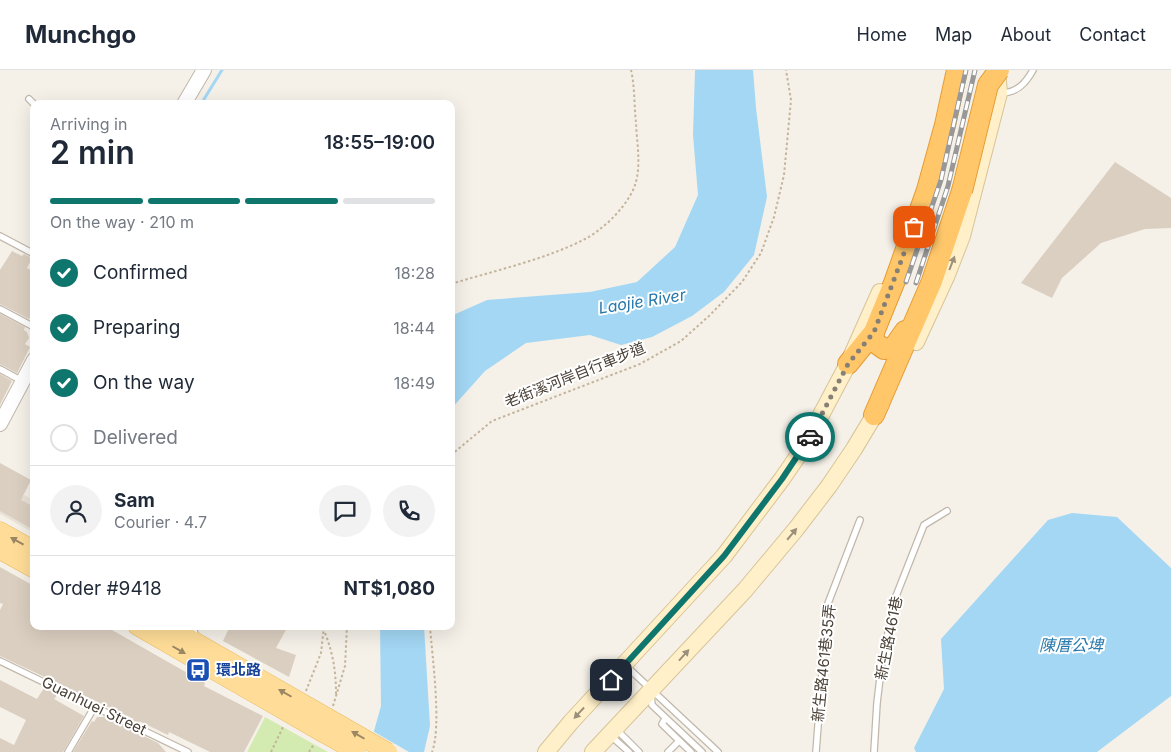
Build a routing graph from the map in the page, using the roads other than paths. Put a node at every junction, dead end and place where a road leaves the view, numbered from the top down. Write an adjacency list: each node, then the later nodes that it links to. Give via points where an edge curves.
1 (204, 70): 7 (street)
2 (949, 70): 14 (main road, via 922,182 888,275)
3 (957, 70): 13 (highway, via 946,125 927,190)
4 (998, 70): 6 (main road); 10 (highway, bridge, via 988,85 962,191)
5 (1033, 70): 6 (lane, via 1024,84 1012,92)
6 (999, 93): 18 (main road, one-way to 6, via 900,377 962,236)
7 (186, 100)
8 (0, 236): 9 (lane)
9 (30, 252)
10 (932, 281): 13 (highway, via 893,348 884,349 873,341); 18 (highway)
11 (0, 309): 12 (lane)
12 (30, 325)
13 (874, 332): 14 (highway)
14 (848, 364): 30 (main road, via 804,446 760,509 724,556)
15 (30, 367): 17 (street)
16 (0, 368): 17 (lane)
17 (22, 380): 19 (street)
18 (874, 415): 31 (main road, one-way to 18, via 745,590 796,529 829,486)
19 (0, 424)
20 (947, 511): 51 (lane, 新生路461巷, via 924,525 896,596 882,661)
21 (860, 520): 50 (lane, 新生路461巷35弄, via 827,606)
22 (0, 531): 23 (main road, one-way to 22)
23 (30, 548)
24 (0, 550): 25 (main road)
25 (30, 567)
26 (145, 630): 33 (main road, one-way to 33)
27 (182, 630): 28 (main road)
28 (195, 634): 33 (main road, one-way to 28)
29 (0, 661): 32 (lane, Guanhuei Street)
30 (625, 665): 31 (lane); 42 (main road, one-way to 42)
31 (651, 691): 34 (lane, via 652,705); 36 (main road); 49 (lane)
32 (95, 706): 38 (lane); 39 (lane, Guanhuei Street)
33 (295, 708): 35 (main road)
34 (666, 719): 37 (lane, via 662,724); 48 (lane)
35 (323, 726): 40 (main road, bridge); 41 (main road, one-way to 35, bridge)
36 (613, 731): 43 (main road); 44 (lane); 45 (lane)
37 (678, 741): 46 (lane); 47 (lane)
38 (68, 752)
39 (188, 752)
40 (357, 752)
41 (388, 752)
42 (546, 752)
43 (593, 752)
44 (628, 752)
45 (639, 752)
46 (668, 752)
47 (691, 752)
48 (702, 752)
49 (718, 752)
50 (816, 752)
51 (874, 752)

